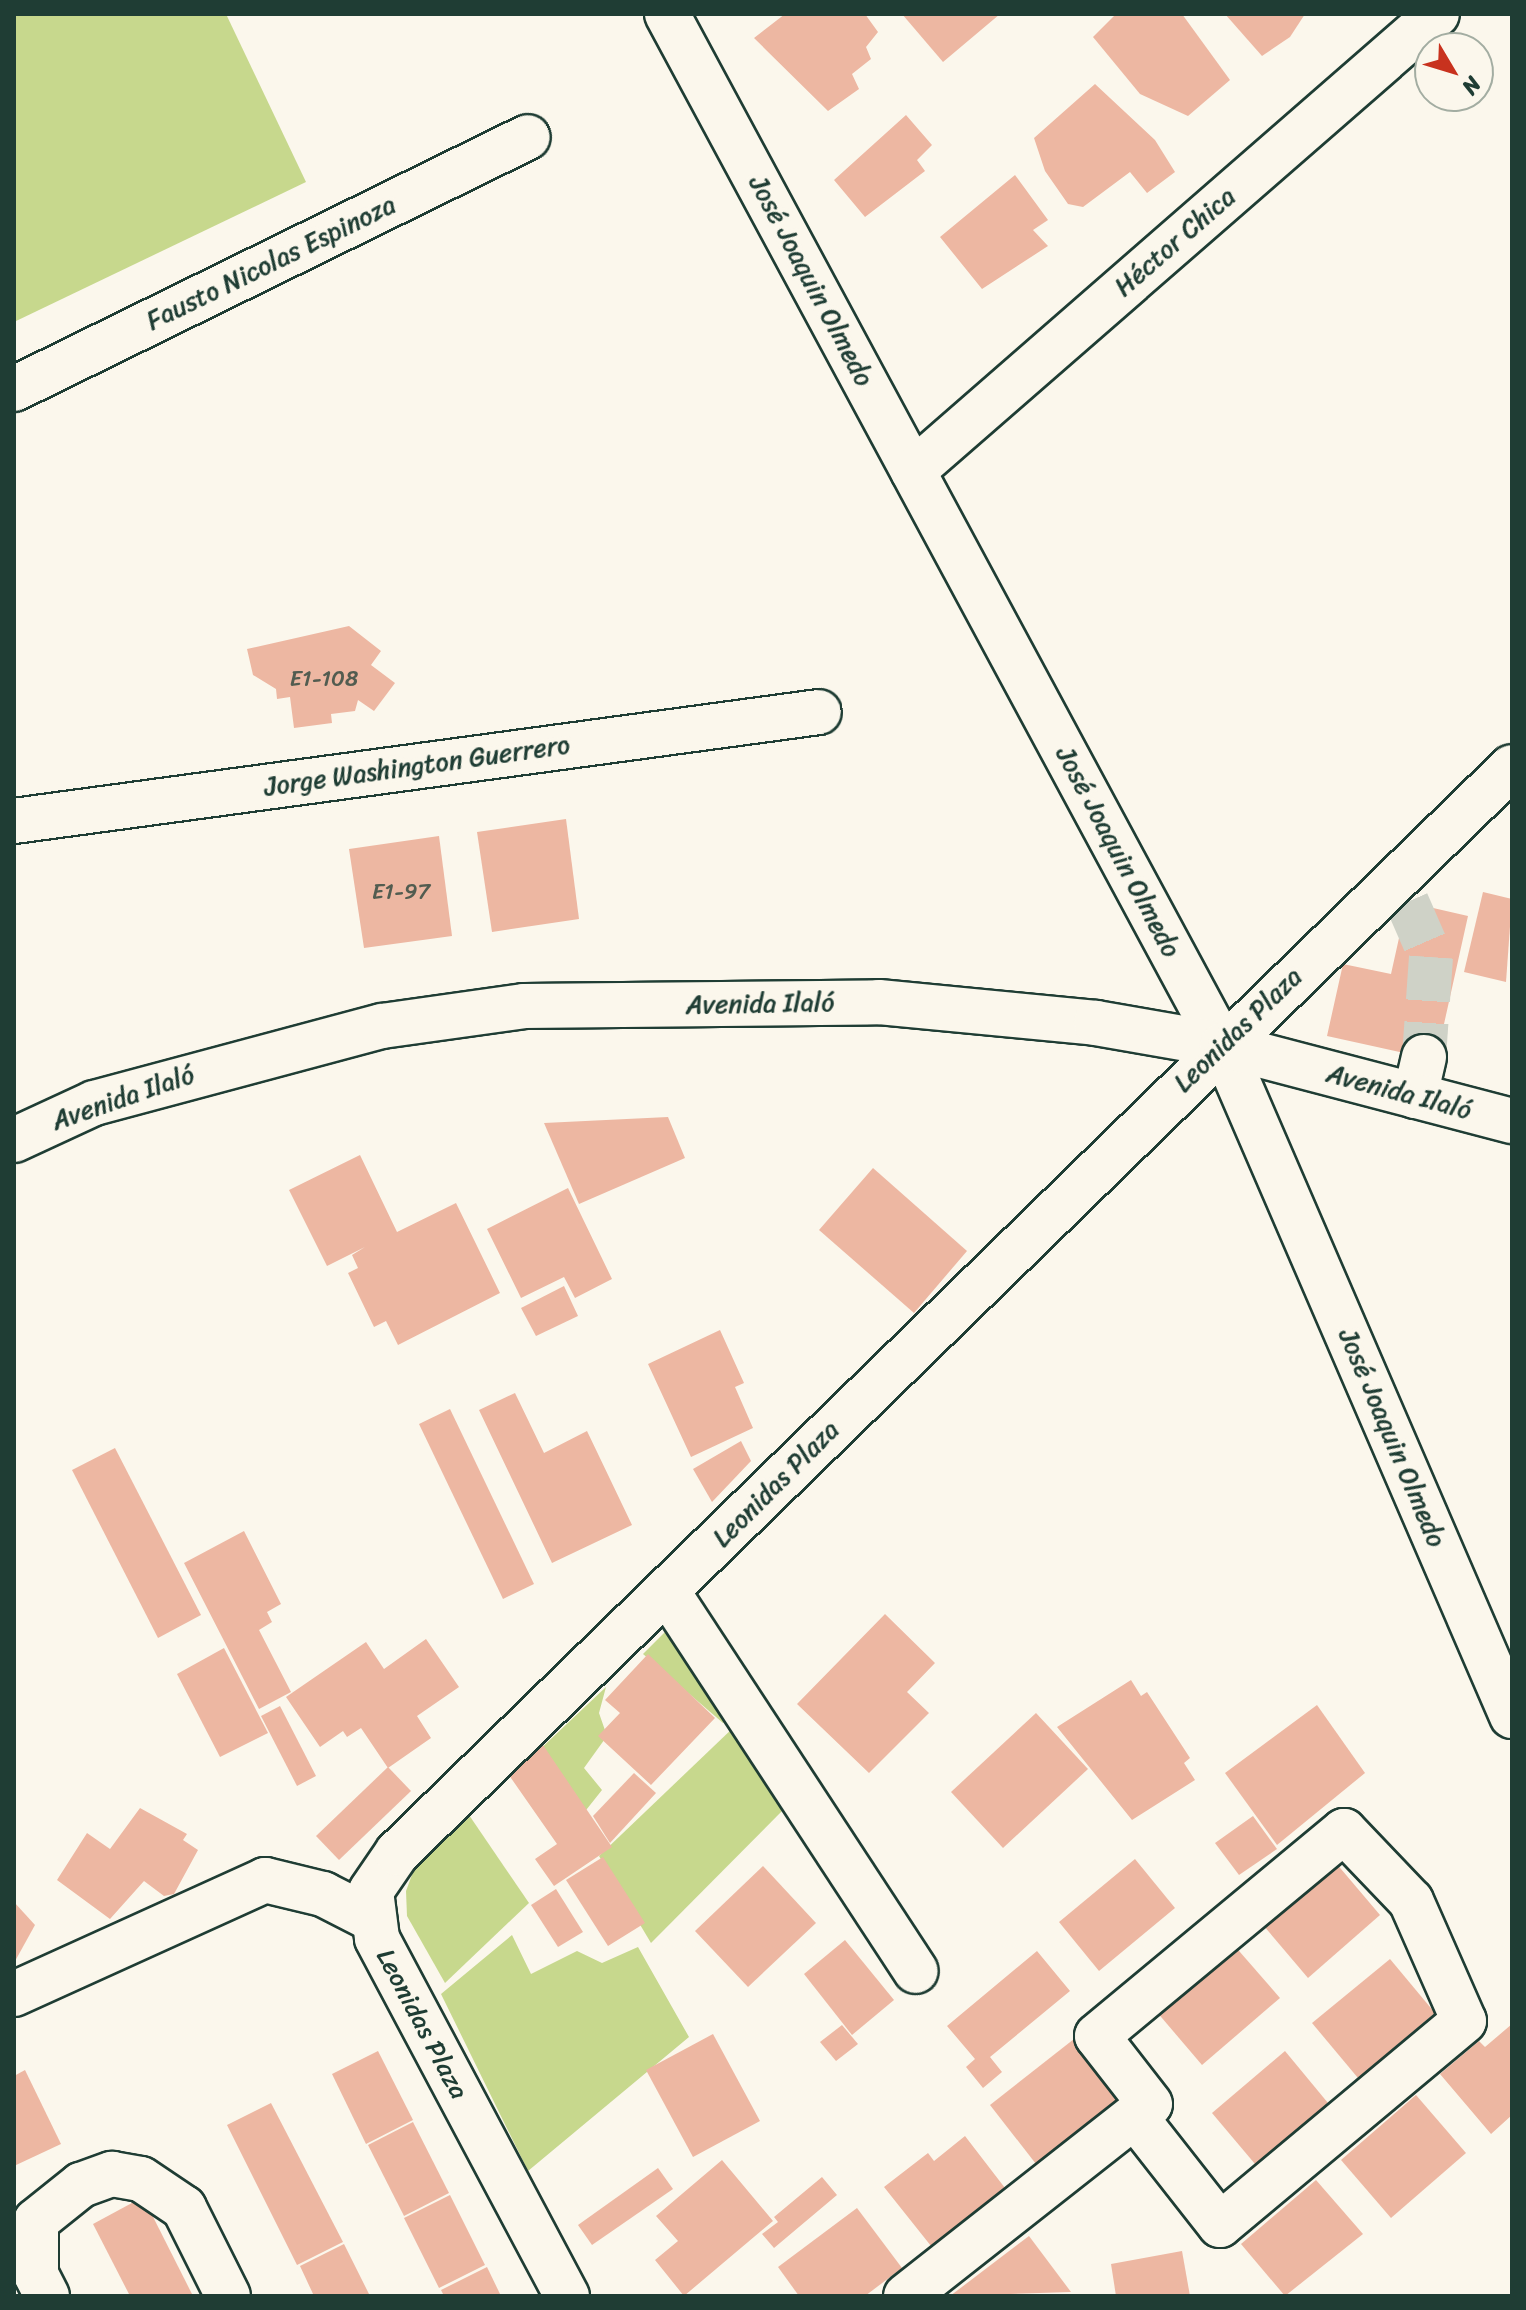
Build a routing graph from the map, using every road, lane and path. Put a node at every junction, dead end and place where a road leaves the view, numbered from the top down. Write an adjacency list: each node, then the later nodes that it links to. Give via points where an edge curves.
1 (1437, 14): 5 (street, Héctor Chica)
2 (671, 16): 5 (street, José Joaquin Olmedo)
3 (528, 137): 4 (street, Fausto Nicolas Espinoza)
4 (14, 389)
5 (913, 471): 9 (street, José Joaquin Olmedo)
6 (819, 712): 8 (street, Jorge Washington Guerrero)
7 (1512, 767): 9 (street, Leonidas Plaza, via 1401,891)
8 (14, 821)
9 (1222, 1045): 10 (street, Avenida Ilaló, via 1419,1076); 11 (street, Avenida Ilaló, via 1096,1023 879,1002 524,1006 382,1026 219,1065 94,1103); 12 (street, Leonidas Plaza); 13 (street, José Joaquin Olmedo)
10 (1512, 1121)
11 (14, 1140)
12 (667, 1591): 14 (street, Leonidas Plaza, via 397,1853 371,1891); 15 (street)
13 (1512, 1716)
14 (374, 1920): 16 (street, via 323,1894 265,1880); 20 (street, Leonidas Plaza, via 377,1938)
15 (916, 1971)
16 (14, 1994)
17 (1136, 2118): 17 (street, via 1220,2225 1464,2021 1411,1901 1344,1831 1097,2036 1150,2104); 21 (street)
18 (47, 2296): 19 (street, via 36,2274 36,2221 81,2185 112,2174 141,2179 184,2208)
19 (228, 2296)
20 (567, 2296)
21 (906, 2296)

